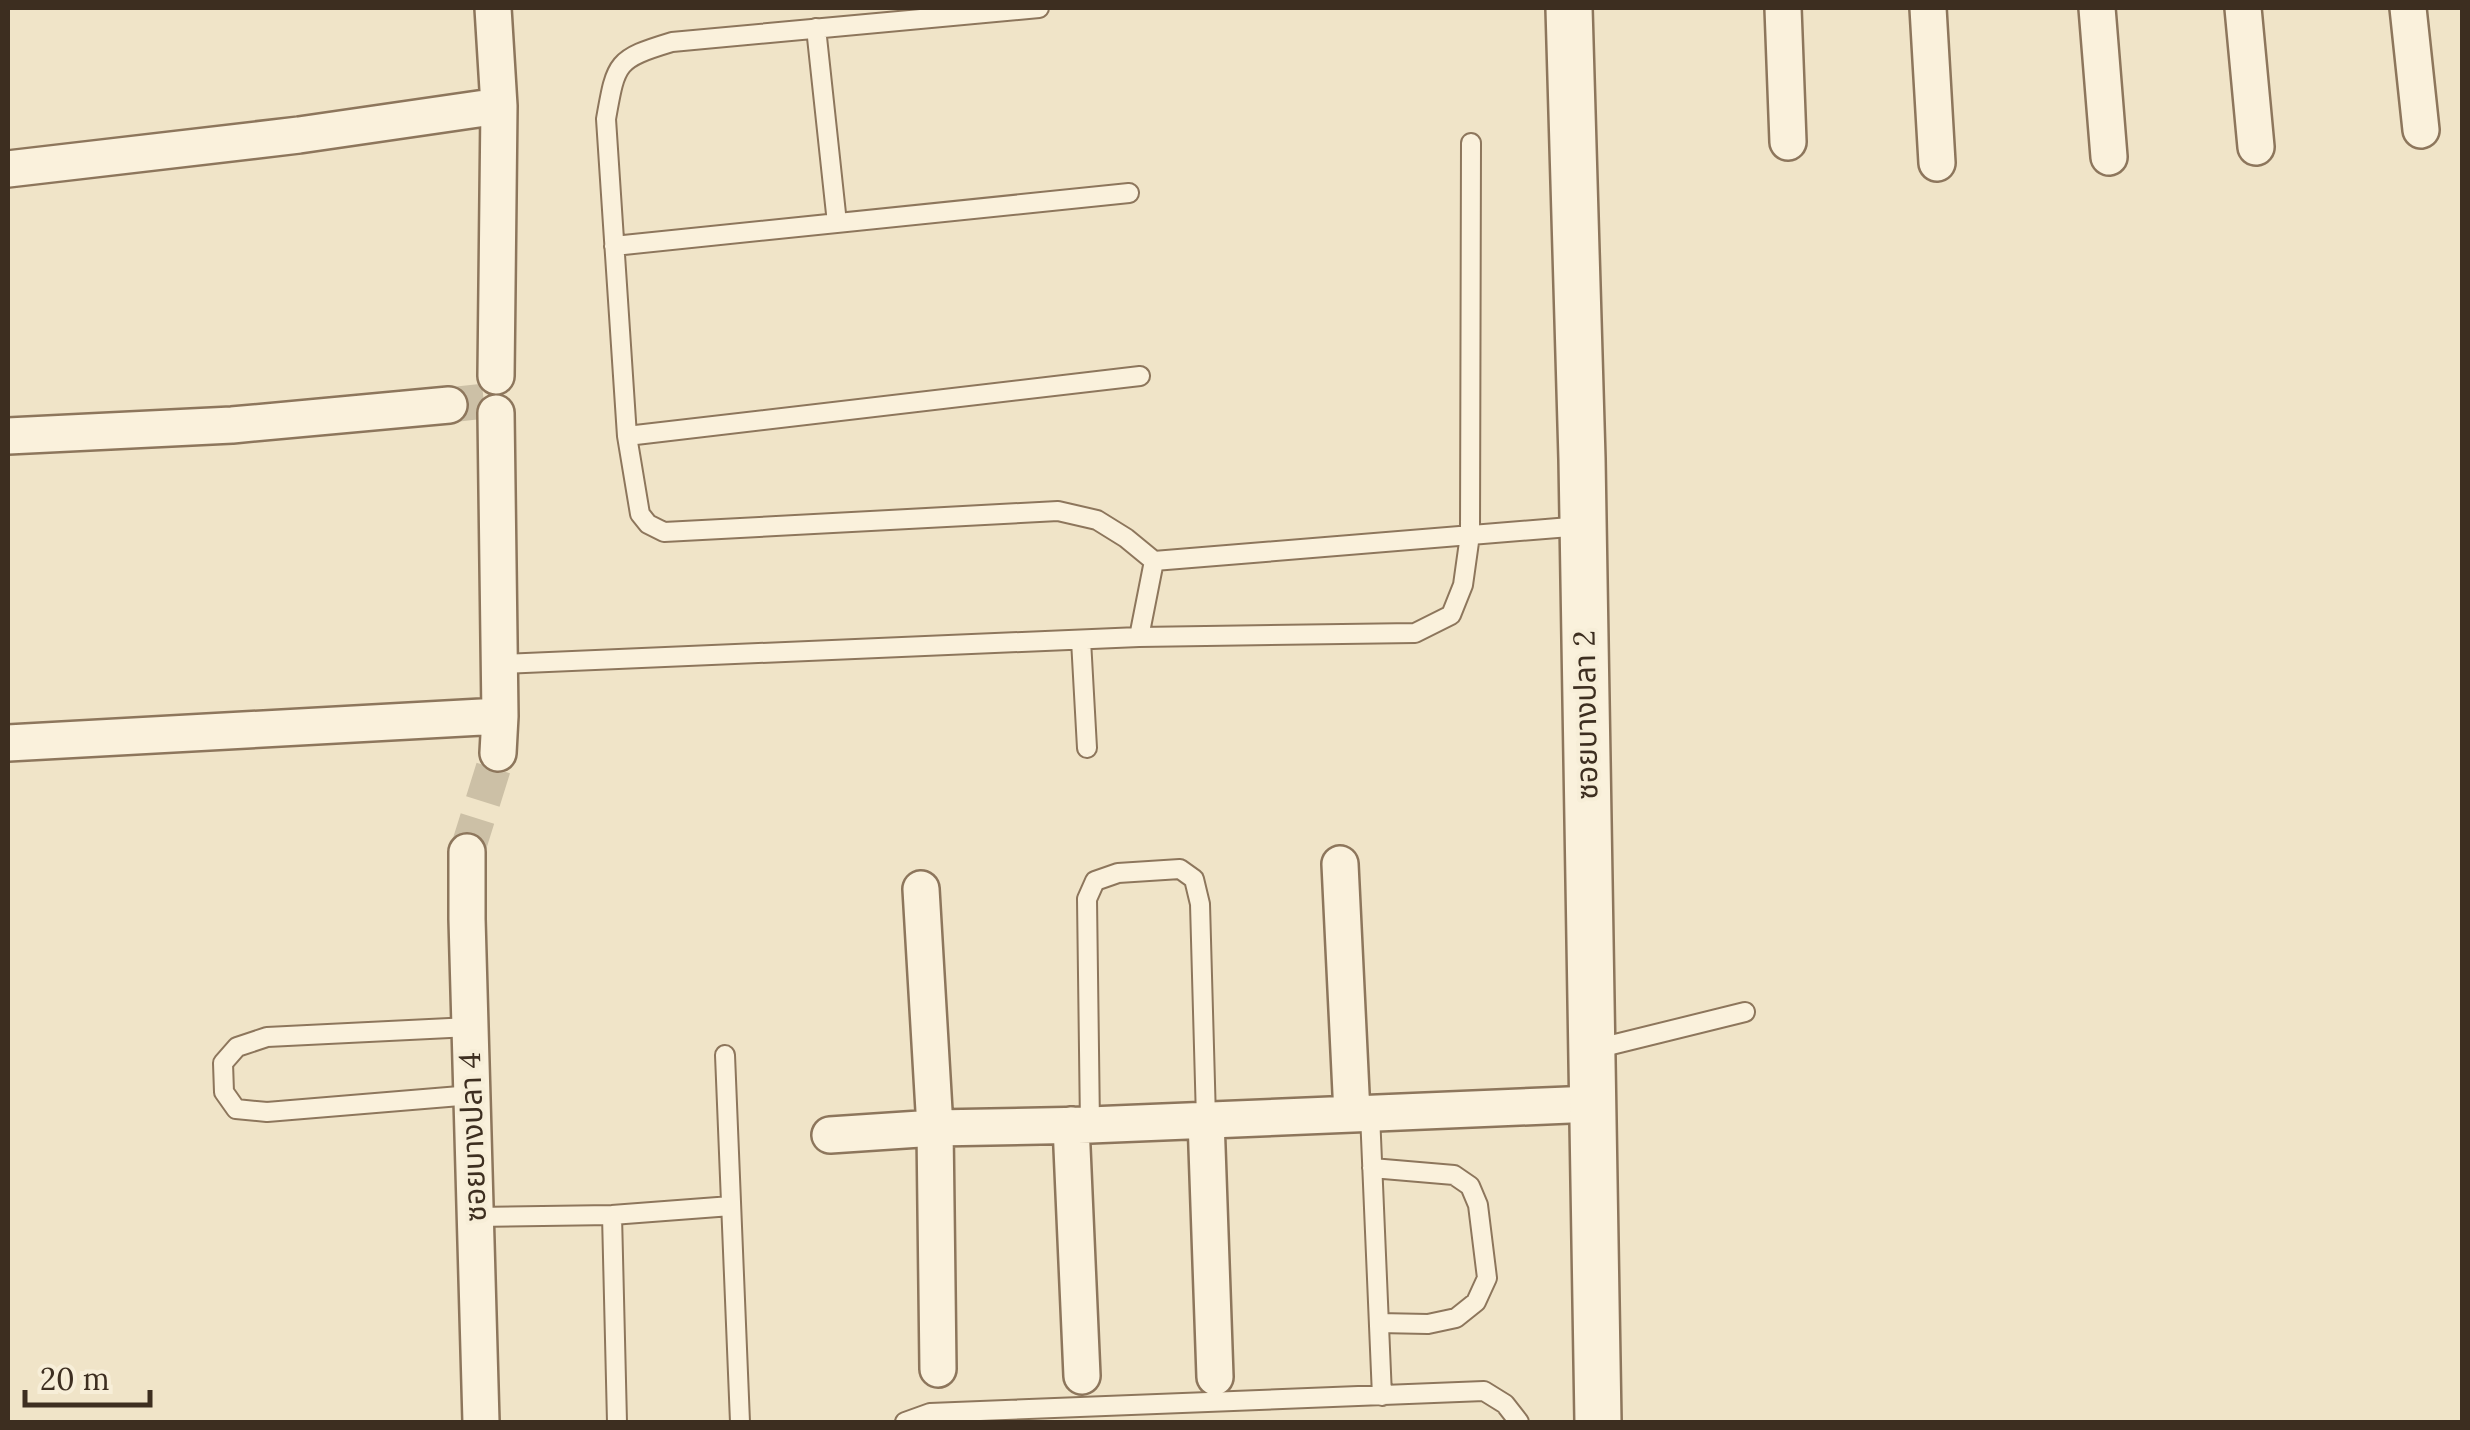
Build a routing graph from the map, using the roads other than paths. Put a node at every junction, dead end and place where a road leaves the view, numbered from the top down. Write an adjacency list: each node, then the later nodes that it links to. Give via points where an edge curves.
1 (493, 8): 10 (street)
2 (1039, 8): 9 (lane)
3 (1568, 8): 27 (street, ซอยบางปลา 2)
4 (1784, 8): 12 (street)
5 (1928, 8): 16 (street)
6 (2096, 8): 15 (street)
7 (2243, 8): 14 (street)
8 (2408, 8): 11 (street)
9 (816, 28): 19 (lane); 20 (lane, via 672,42 635,53 614,73 606,119)
10 (498, 106): 17 (street); 21 (street)
11 (2420, 130)
12 (1788, 142)
13 (1471, 143): 28 (lane)
14 (2256, 148)
15 (2109, 156)
16 (1937, 163)
17 (8, 170)
18 (1128, 193): 19 (lane)
19 (837, 223): 20 (lane)
20 (614, 246): 26 (lane)
21 (496, 376)
22 (1140, 376): 26 (lane)
23 (449, 405): 25 (street)
24 (496, 413): 32 (street)
25 (8, 436)
26 (627, 436): 29 (lane, via 640,514 664,532 1058,511 1097,520)
27 (1583, 526): 28 (lane); 42 (street, ซอยบางปลา 2)
28 (1470, 535): 29 (lane); 30 (lane, via 1451,615 1415,634)
29 (1154, 561): 30 (lane)
30 (1139, 637): 31 (lane)
31 (1081, 640): 32 (lane); 35 (lane)
32 (500, 664): 33 (street)
33 (500, 716): 34 (street); 36 (street)
34 (8, 743)
35 (1088, 748)
36 (498, 753)
37 (467, 852): 41 (street, ซอยบางปลา 4)
38 (1340, 864): 46 (street)
39 (921, 889): 49 (street)
40 (1745, 1012): 42 (lane)
41 (470, 1026): 44 (street, ซอยบางปลา 4); 44 (lane, via 266,1037 237,1047 223,1063 224,1092 236,1109)
42 (1591, 1050): 45 (street, ซอยบางปลา 2)
43 (724, 1054): 52 (lane)
44 (472, 1095): 54 (street, ซอยบางปลา 4)
45 (1593, 1104): 46 (street); 65 (street, ซอยบางปลา 2)
46 (1361, 1114): 47 (street); 51 (lane)
47 (1206, 1119): 48 (street); 48 (lane, via 1200,904 1194,879 1180,869 1118,873 1094,881 1087,898); 58 (street)
48 (1080, 1125): 49 (street); 57 (street)
49 (935, 1128): 50 (street); 56 (street)
50 (830, 1135)
51 (1372, 1168): 55 (lane); 55 (lane, via 1454,1175 1470,1186 1487,1278 1476,1302 1456,1318)
52 (731, 1206): 53 (lane); 62 (lane)
53 (612, 1215): 54 (lane); 61 (lane)
54 (475, 1218): 60 (street, ซอยบางปลา 4)
55 (1379, 1323): 59 (lane)
56 (938, 1369)
57 (1082, 1376)
58 (1215, 1377)
59 (1382, 1396): 63 (lane, via 930,1413); 64 (lane, via 1484,1391)
60 (480, 1422)
61 (616, 1422)
62 (740, 1422)
63 (905, 1422)
64 (1519, 1422)
65 (1598, 1422)

